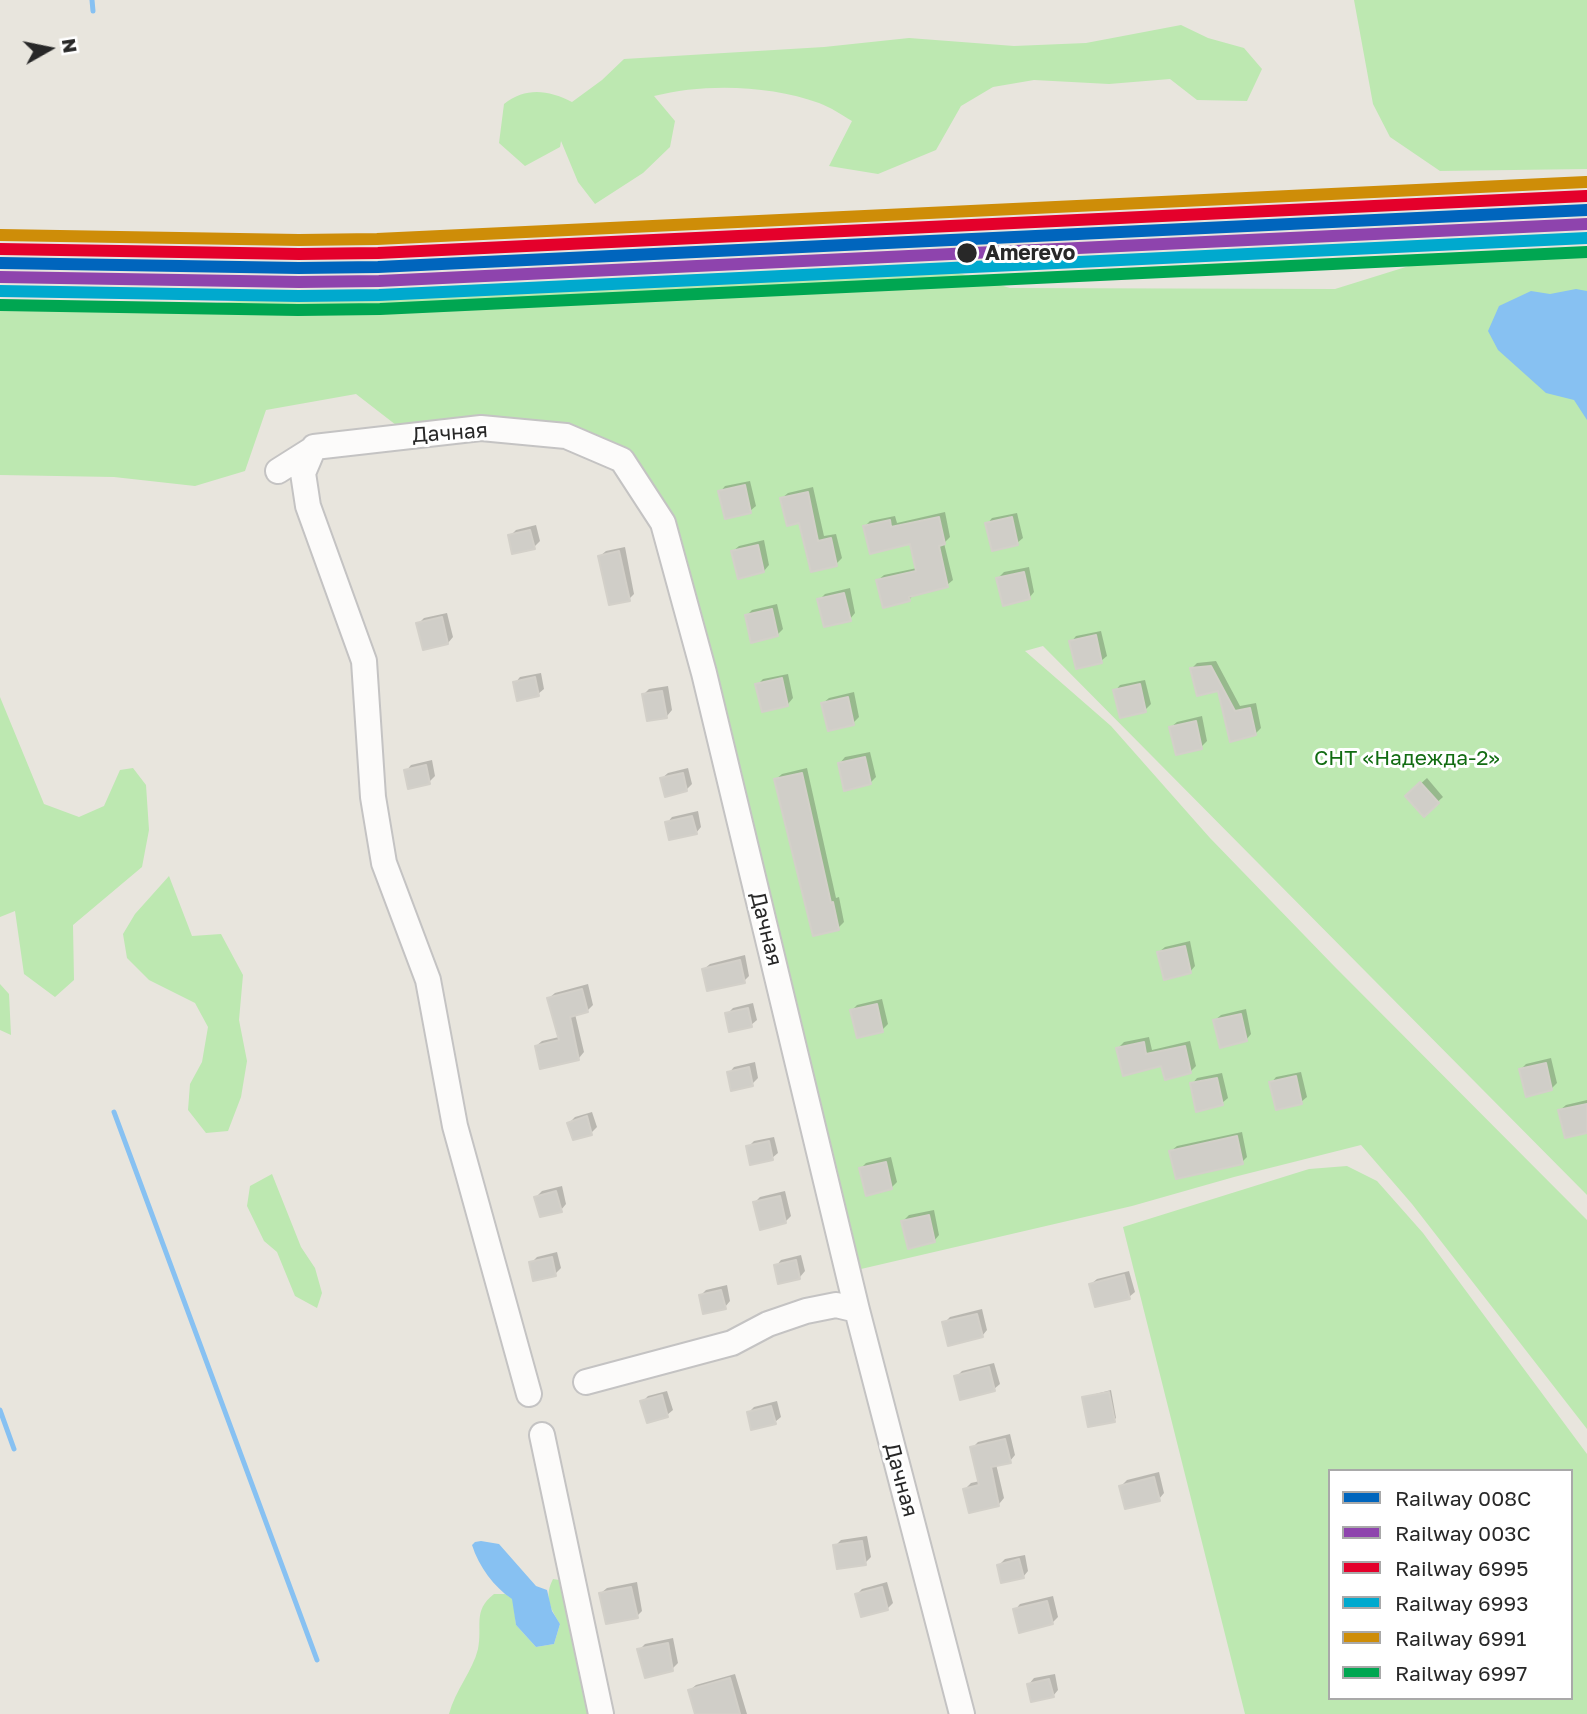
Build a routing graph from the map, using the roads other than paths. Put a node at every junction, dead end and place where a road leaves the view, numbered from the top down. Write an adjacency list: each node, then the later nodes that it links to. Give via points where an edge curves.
1 (314, 447): 2 (street); 3 (street, Дачная, via 387,432 481,428 566,436 622,460 663,523 704,673 808,1142); 5 (street, via 303,473 309,506 364,661 373,797 384,863 428,980 455,1126)
2 (278, 471)
3 (854, 1299): 4 (street, via 768,1324 732,1343); 8 (street, Дачная)
4 (586, 1382)
5 (529, 1394)
6 (542, 1435): 7 (street)
7 (601, 1714)
8 (962, 1714)

